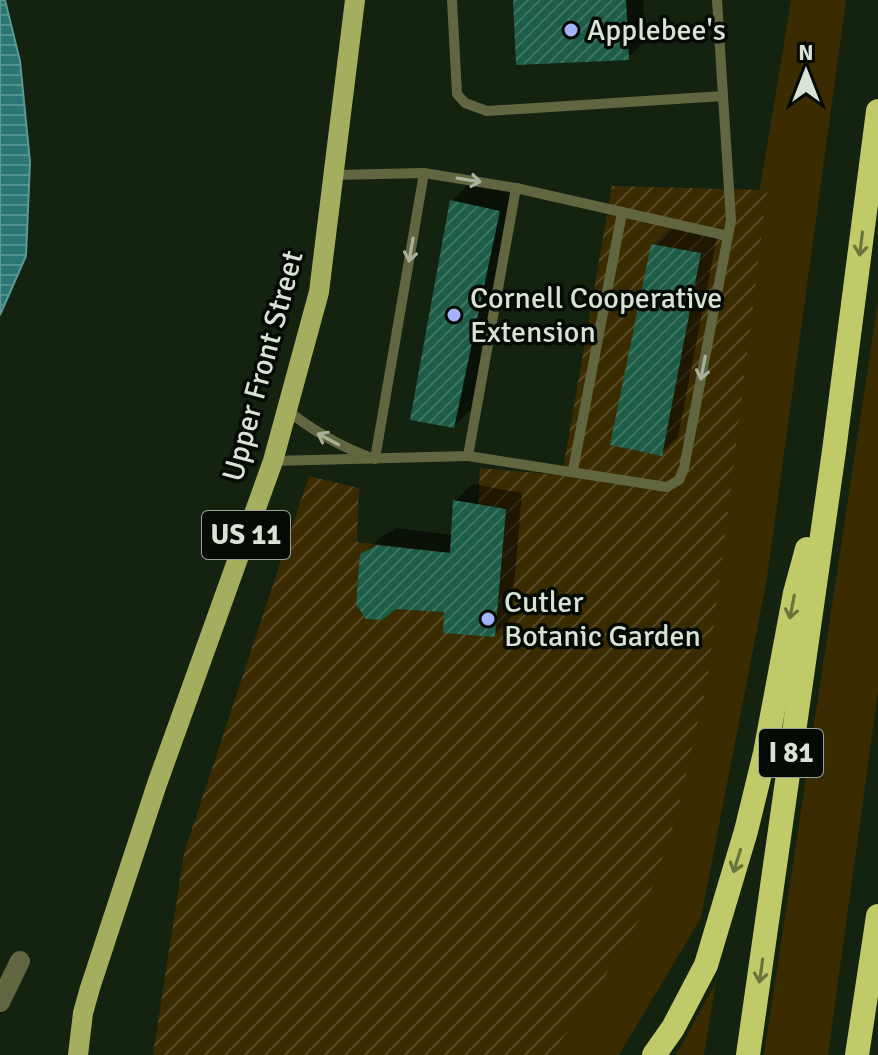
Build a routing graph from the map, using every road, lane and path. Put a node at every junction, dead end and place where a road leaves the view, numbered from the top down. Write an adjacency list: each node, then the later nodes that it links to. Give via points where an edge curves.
1 (452, 0): 4 (lane, via 457,94 487,111)
2 (717, 0): 4 (lane)
3 (359, 5): 7 (main road, Upper Front Street / US 11)
4 (723, 96): 10 (lane)
5 (878, 111): 12 (highway, I 81, one-way to 12)
6 (424, 173): 7 (lane); 8 (lane, one-way to 8); 14 (lane, one-way to 14)
7 (335, 175): 11 (main road, Upper Front Street / US 11, via 319,292)
8 (516, 188): 9 (lane); 13 (lane)
9 (622, 213): 10 (lane); 16 (lane)
10 (728, 236): 16 (lane, one-way to 16, via 679,480 667,487)
11 (286, 409): 14 (lane, one-way to 11, via 335,444); 15 (main road, Upper Front Street / US 11)
12 (834, 451): 21 (highway, one-way to 21, via 795,593 742,846 706,965); 22 (highway, I 81, one-way to 22)
13 (468, 456): 14 (lane); 16 (lane)
14 (375, 459): 15 (lane)
15 (273, 461): 20 (main road, Upper Front Street / US 11, via 90,988)
16 (573, 470)
17 (878, 916): 23 (highway)
18 (20, 961): 19 (street)
19 (0, 1002)
20 (78, 1055)
21 (654, 1055)
22 (748, 1055)
23 (857, 1055)

